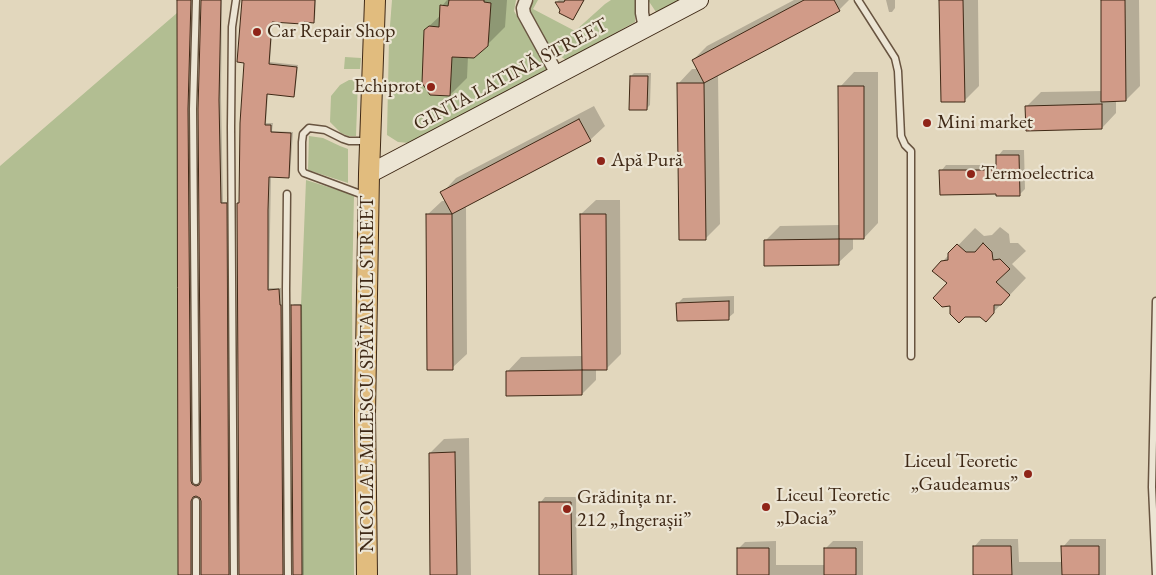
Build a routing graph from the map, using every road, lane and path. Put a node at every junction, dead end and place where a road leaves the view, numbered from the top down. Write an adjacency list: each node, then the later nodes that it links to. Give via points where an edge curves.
1 (196, 0): 16 (lane, via 193,109)
2 (236, 0): 19 (lane, via 232,27 230,127)
3 (375, 0): 10 (main road, NICOLAE MILESCU SPĂTARUL STREET)
4 (526, 0): 9 (street, via 524,14)
5 (642, 0): 8 (street)
6 (699, 0): 8 (street, GINTA LATINĂ STREET)
7 (858, 0): 15 (lane, via 895,58 901,136 911,151)
8 (645, 28): 9 (street, GINTA LATINĂ STREET)
9 (557, 74): 11 (street, GINTA LATINĂ STREET)
10 (370, 142): 11 (main road, NICOLAE MILESCU SPĂTARUL STREET); 13 (lane, via 349,141 325,130 309,128 303,134 302,142 304,173)
11 (369, 174): 13 (main road, NICOLAE MILESCU SPĂTARUL STREET)
12 (287, 194): 20 (lane)
13 (368, 196): 21 (main road, NICOLAE MILESCU SPĂTARUL STREET)
14 (1156, 301): 22 (lane, via 1152,487)
15 (911, 356)
16 (196, 481)
17 (196, 501): 18 (lane)
18 (196, 575)
19 (234, 575)
20 (288, 575)
21 (367, 575)
22 (1156, 575)

